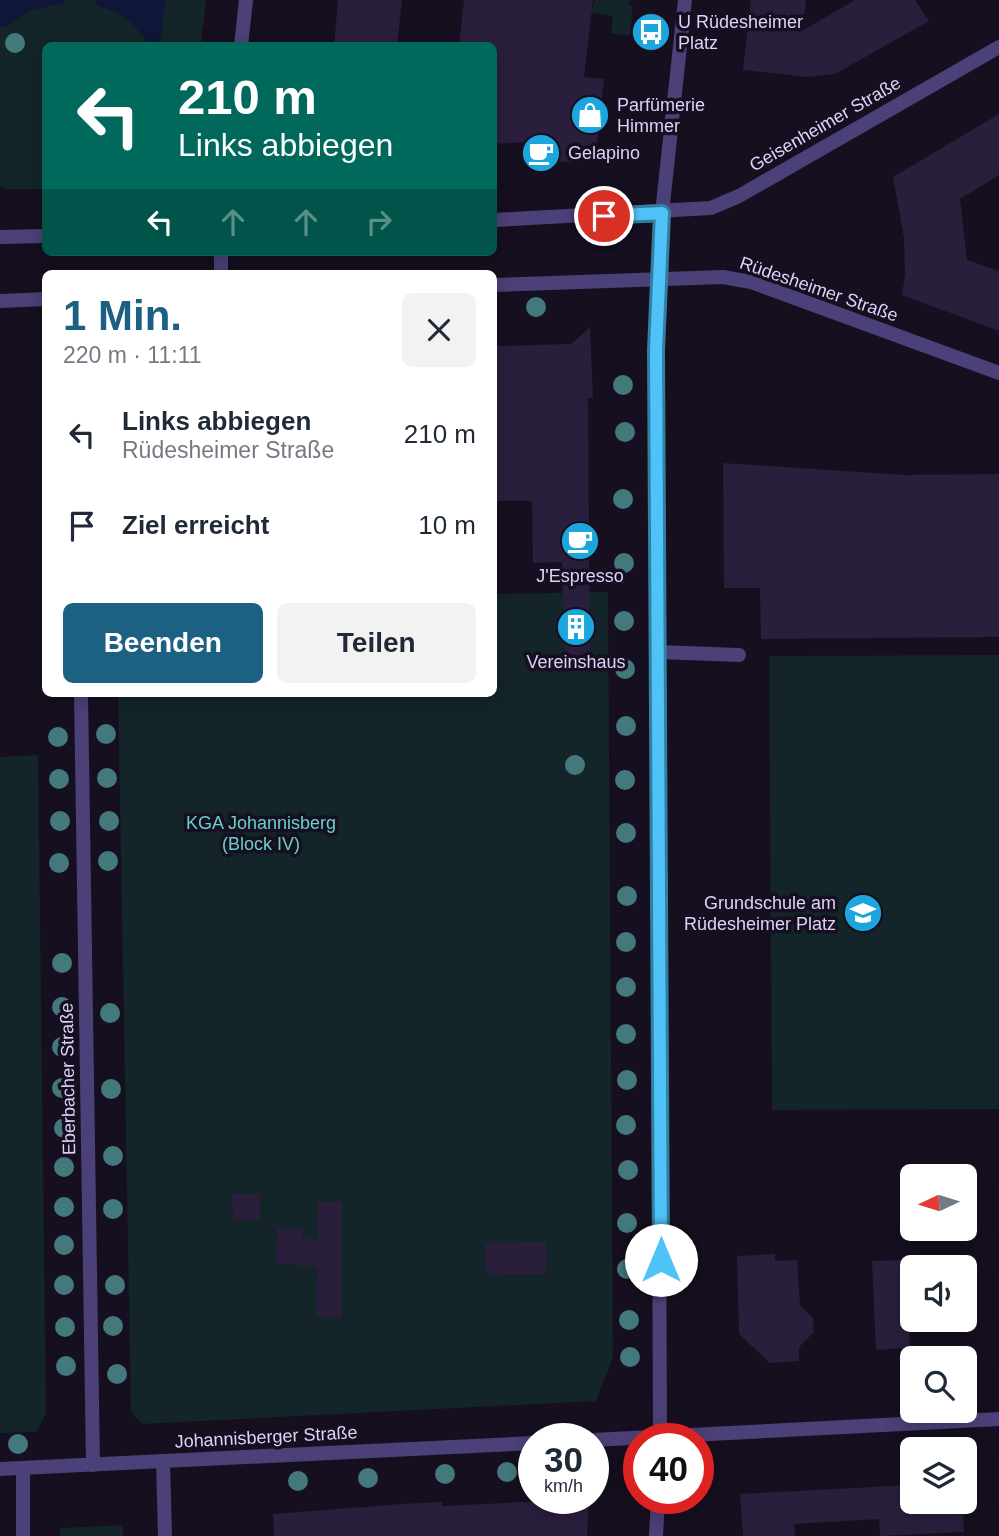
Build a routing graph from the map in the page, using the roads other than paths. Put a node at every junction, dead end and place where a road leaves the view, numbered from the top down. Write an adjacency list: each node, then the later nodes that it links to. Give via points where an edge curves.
1 (246, 0): 3 (street)
2 (685, 0): 5 (street)
3 (241, 42)
4 (999, 47): 5 (street, Geisenheimer Straße, via 739,196 711,208)
5 (662, 213): 6 (street); 9 (street)
6 (497, 220)
7 (42, 236): 8 (street)
8 (0, 237)
9 (658, 279): 10 (street, Rüdesheimer Straße); 13 (street, Rüdesheimer Straße, via 710,277 751,282); 14 (street)
10 (497, 285)
11 (42, 299): 12 (street)
12 (0, 300)
13 (999, 373)
14 (658, 652): 15 (street); 18 (street)
15 (739, 654)
16 (81, 697): 22 (street, Eberbacher Straße)
17 (999, 1419): 19 (street)
18 (660, 1423)
19 (714, 1435)
20 (518, 1444): 21 (street, Johannisberger Straße)
21 (163, 1461): 22 (street, Johannisberger Straße); 27 (street)
22 (93, 1465): 23 (street, Johannisberger Straße)
23 (23, 1468): 24 (street, Johannisberger Straße); 26 (street)
24 (0, 1469)
25 (657, 1514): 28 (street)
26 (23, 1536)
27 (164, 1536)
28 (656, 1536)

